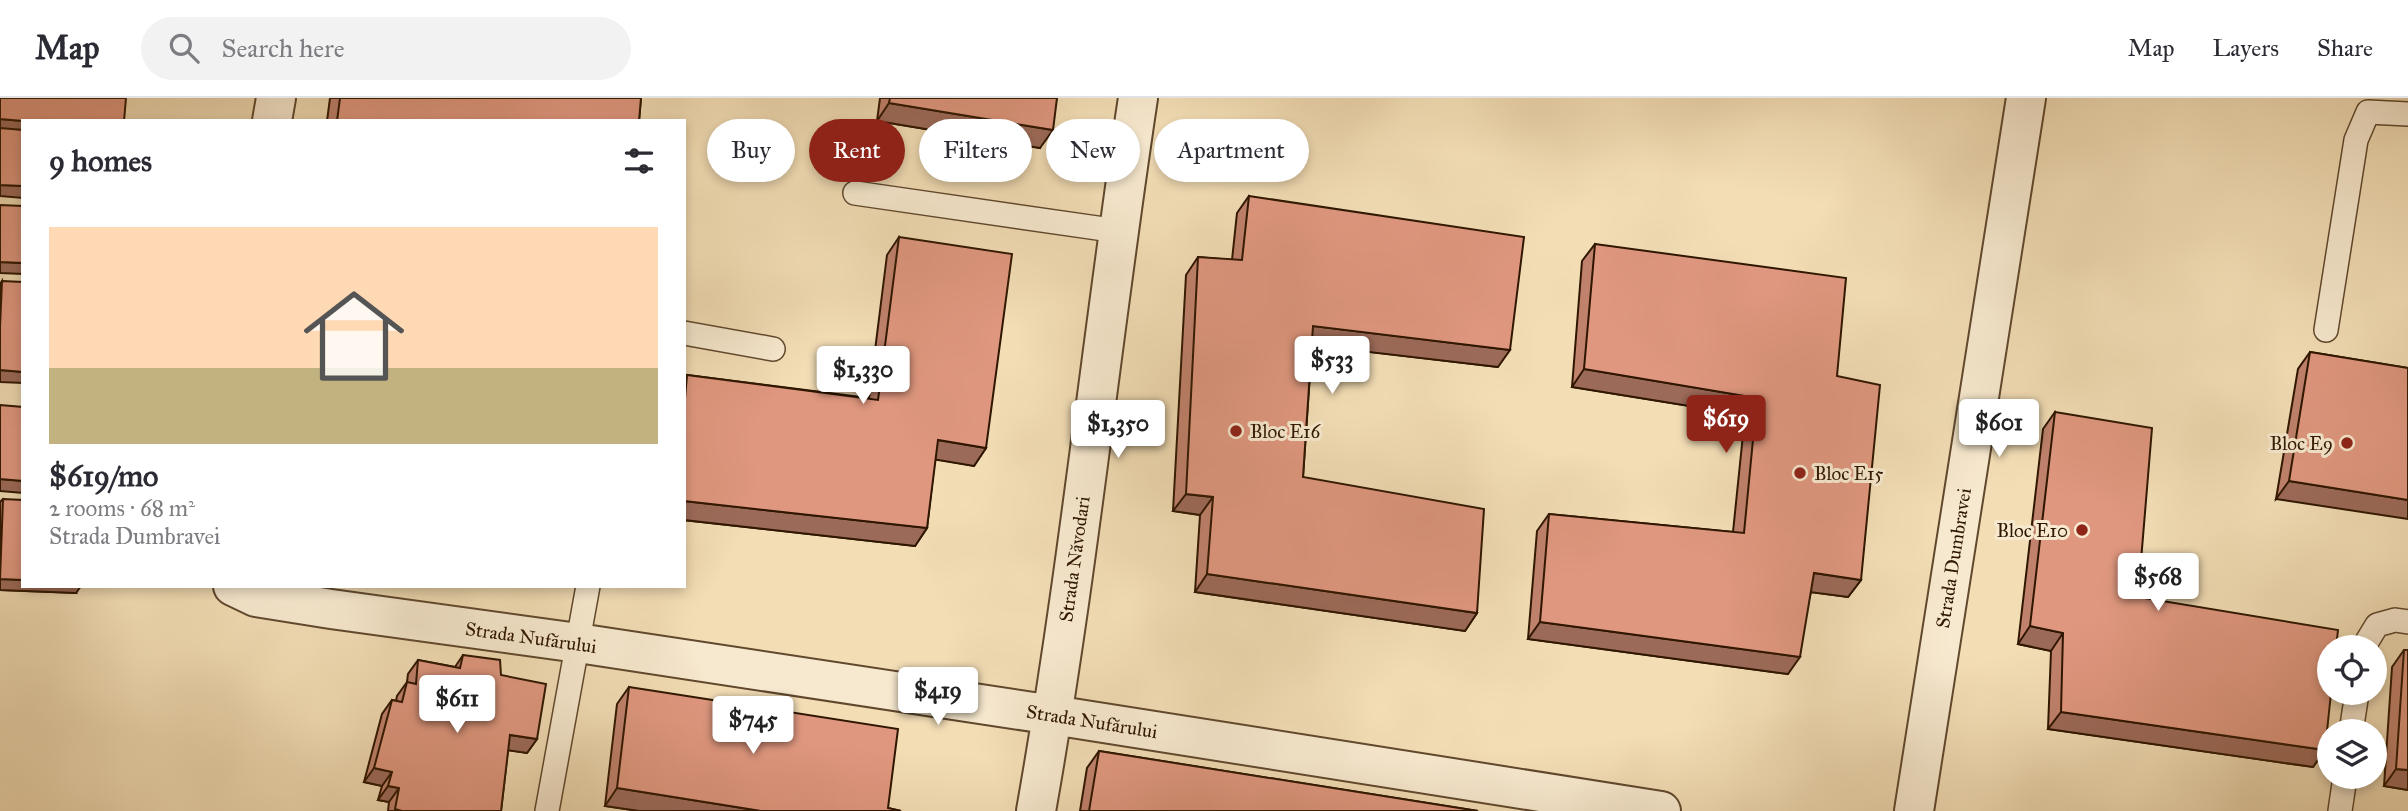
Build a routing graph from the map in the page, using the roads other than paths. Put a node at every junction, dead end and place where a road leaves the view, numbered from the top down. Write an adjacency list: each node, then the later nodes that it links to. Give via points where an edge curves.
1 (276, 98): 5 (street)
2 (1138, 98): 7 (street, Strada Năvodari)
3 (2025, 98): 21 (street, Strada Dumbravei)
4 (2408, 114): 8 (lane, via 2368,112 2356,140)
5 (272, 119)
6 (855, 193): 7 (lane)
7 (1118, 231): 16 (street, Strada Năvodari)
8 (2326, 330)
9 (686, 333): 10 (lane)
10 (773, 349)
11 (237, 588): 15 (street, Strada Nufărului, via 256,597)
12 (588, 588): 15 (lane)
13 (2408, 622): 14 (lane, via 2377,625)
14 (2371, 635)
15 (578, 643): 16 (street, Strada Nufărului); 18 (lane)
16 (1054, 715): 19 (street, Strada Năvodari); 20 (street, Strada Nufărului)
17 (2343, 789): 22 (lane)
18 (547, 811)
19 (1036, 811)
20 (1661, 811)
21 (1914, 811)
22 (2340, 811)

